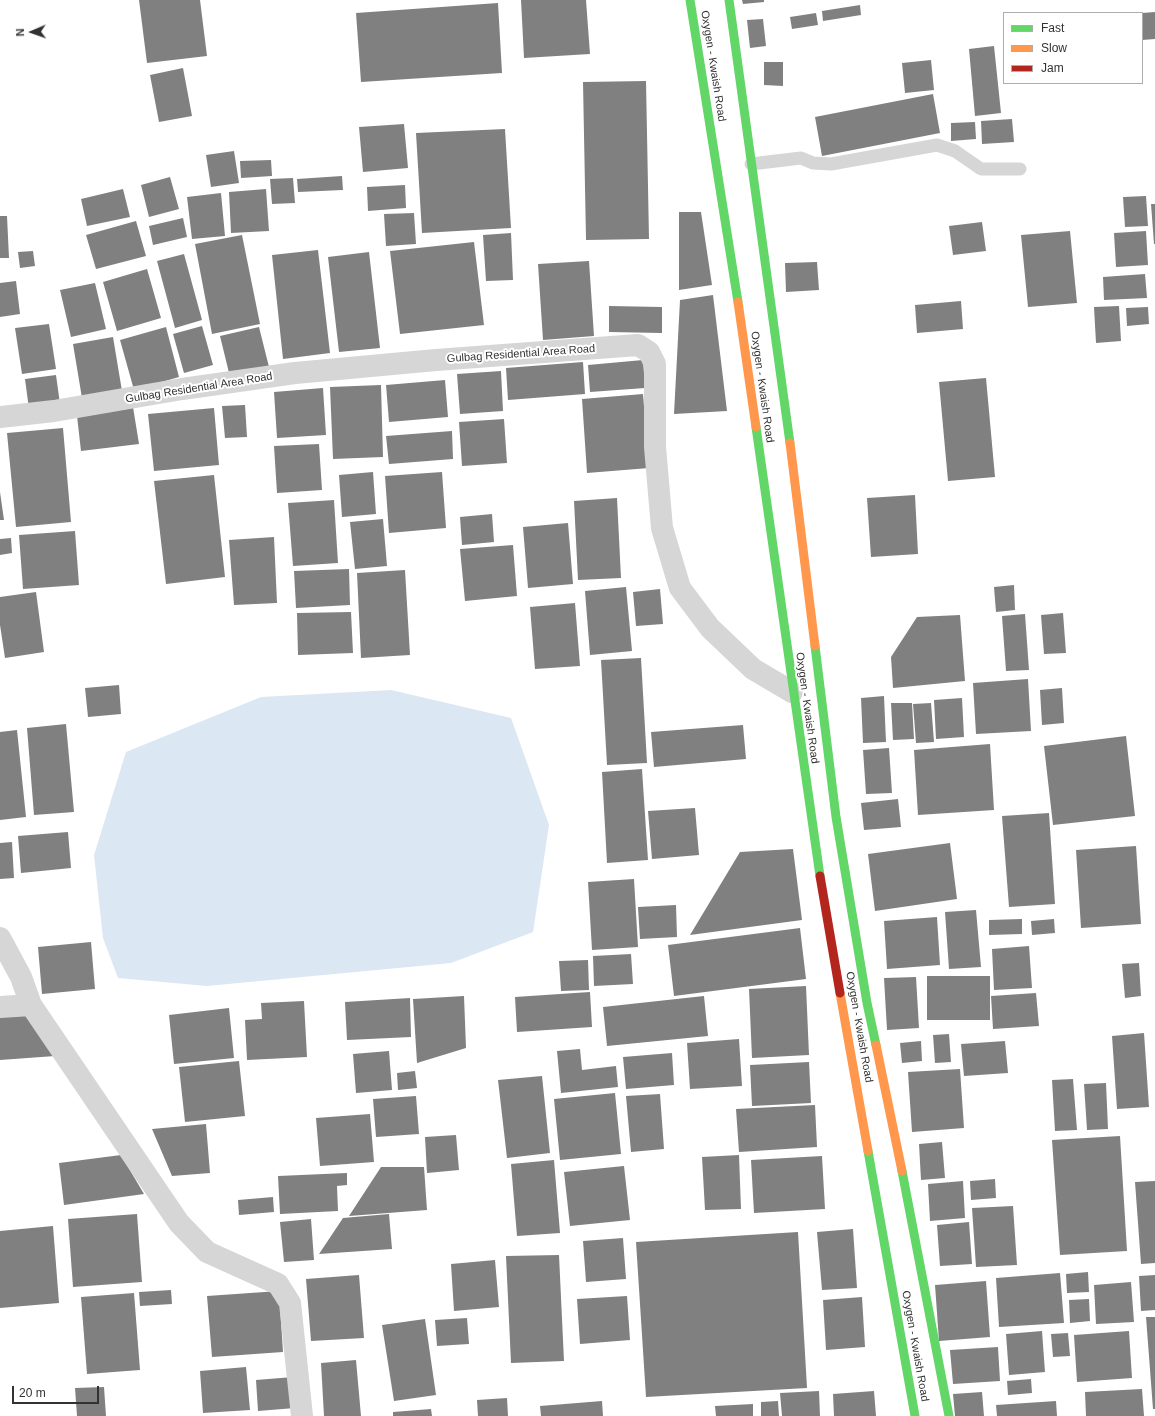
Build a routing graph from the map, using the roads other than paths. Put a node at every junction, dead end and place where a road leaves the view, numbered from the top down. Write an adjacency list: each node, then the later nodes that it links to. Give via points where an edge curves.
1 (690, 0): 6 (main road, Oxygen - Kwaish Road, via 741,318)
2 (729, 0): 3 (main road, Oxygen - Kwaish Road)
3 (751, 164): 4 (lane, via 801,158 813,163 831,164 937,145 955,151 981,169); 12 (main road, Oxygen - Kwaish Road, via 788,431 836,817 867,1003 904,1179)
4 (1020, 169)
5 (0, 417): 6 (street, Gulbag Residential Area Road, via 54,411 296,373 638,345 649,352 655,364 655,448 662,528 680,588 710,628 753,669)
6 (792, 692): 11 (main road, Oxygen - Kwaish Road, via 813,838)
7 (0, 938): 8 (street)
8 (31, 1005): 9 (street); 10 (street, via 179,1223 207,1252 278,1284 290,1303)
9 (0, 1007)
10 (302, 1416)
11 (915, 1416)
12 (949, 1416)

